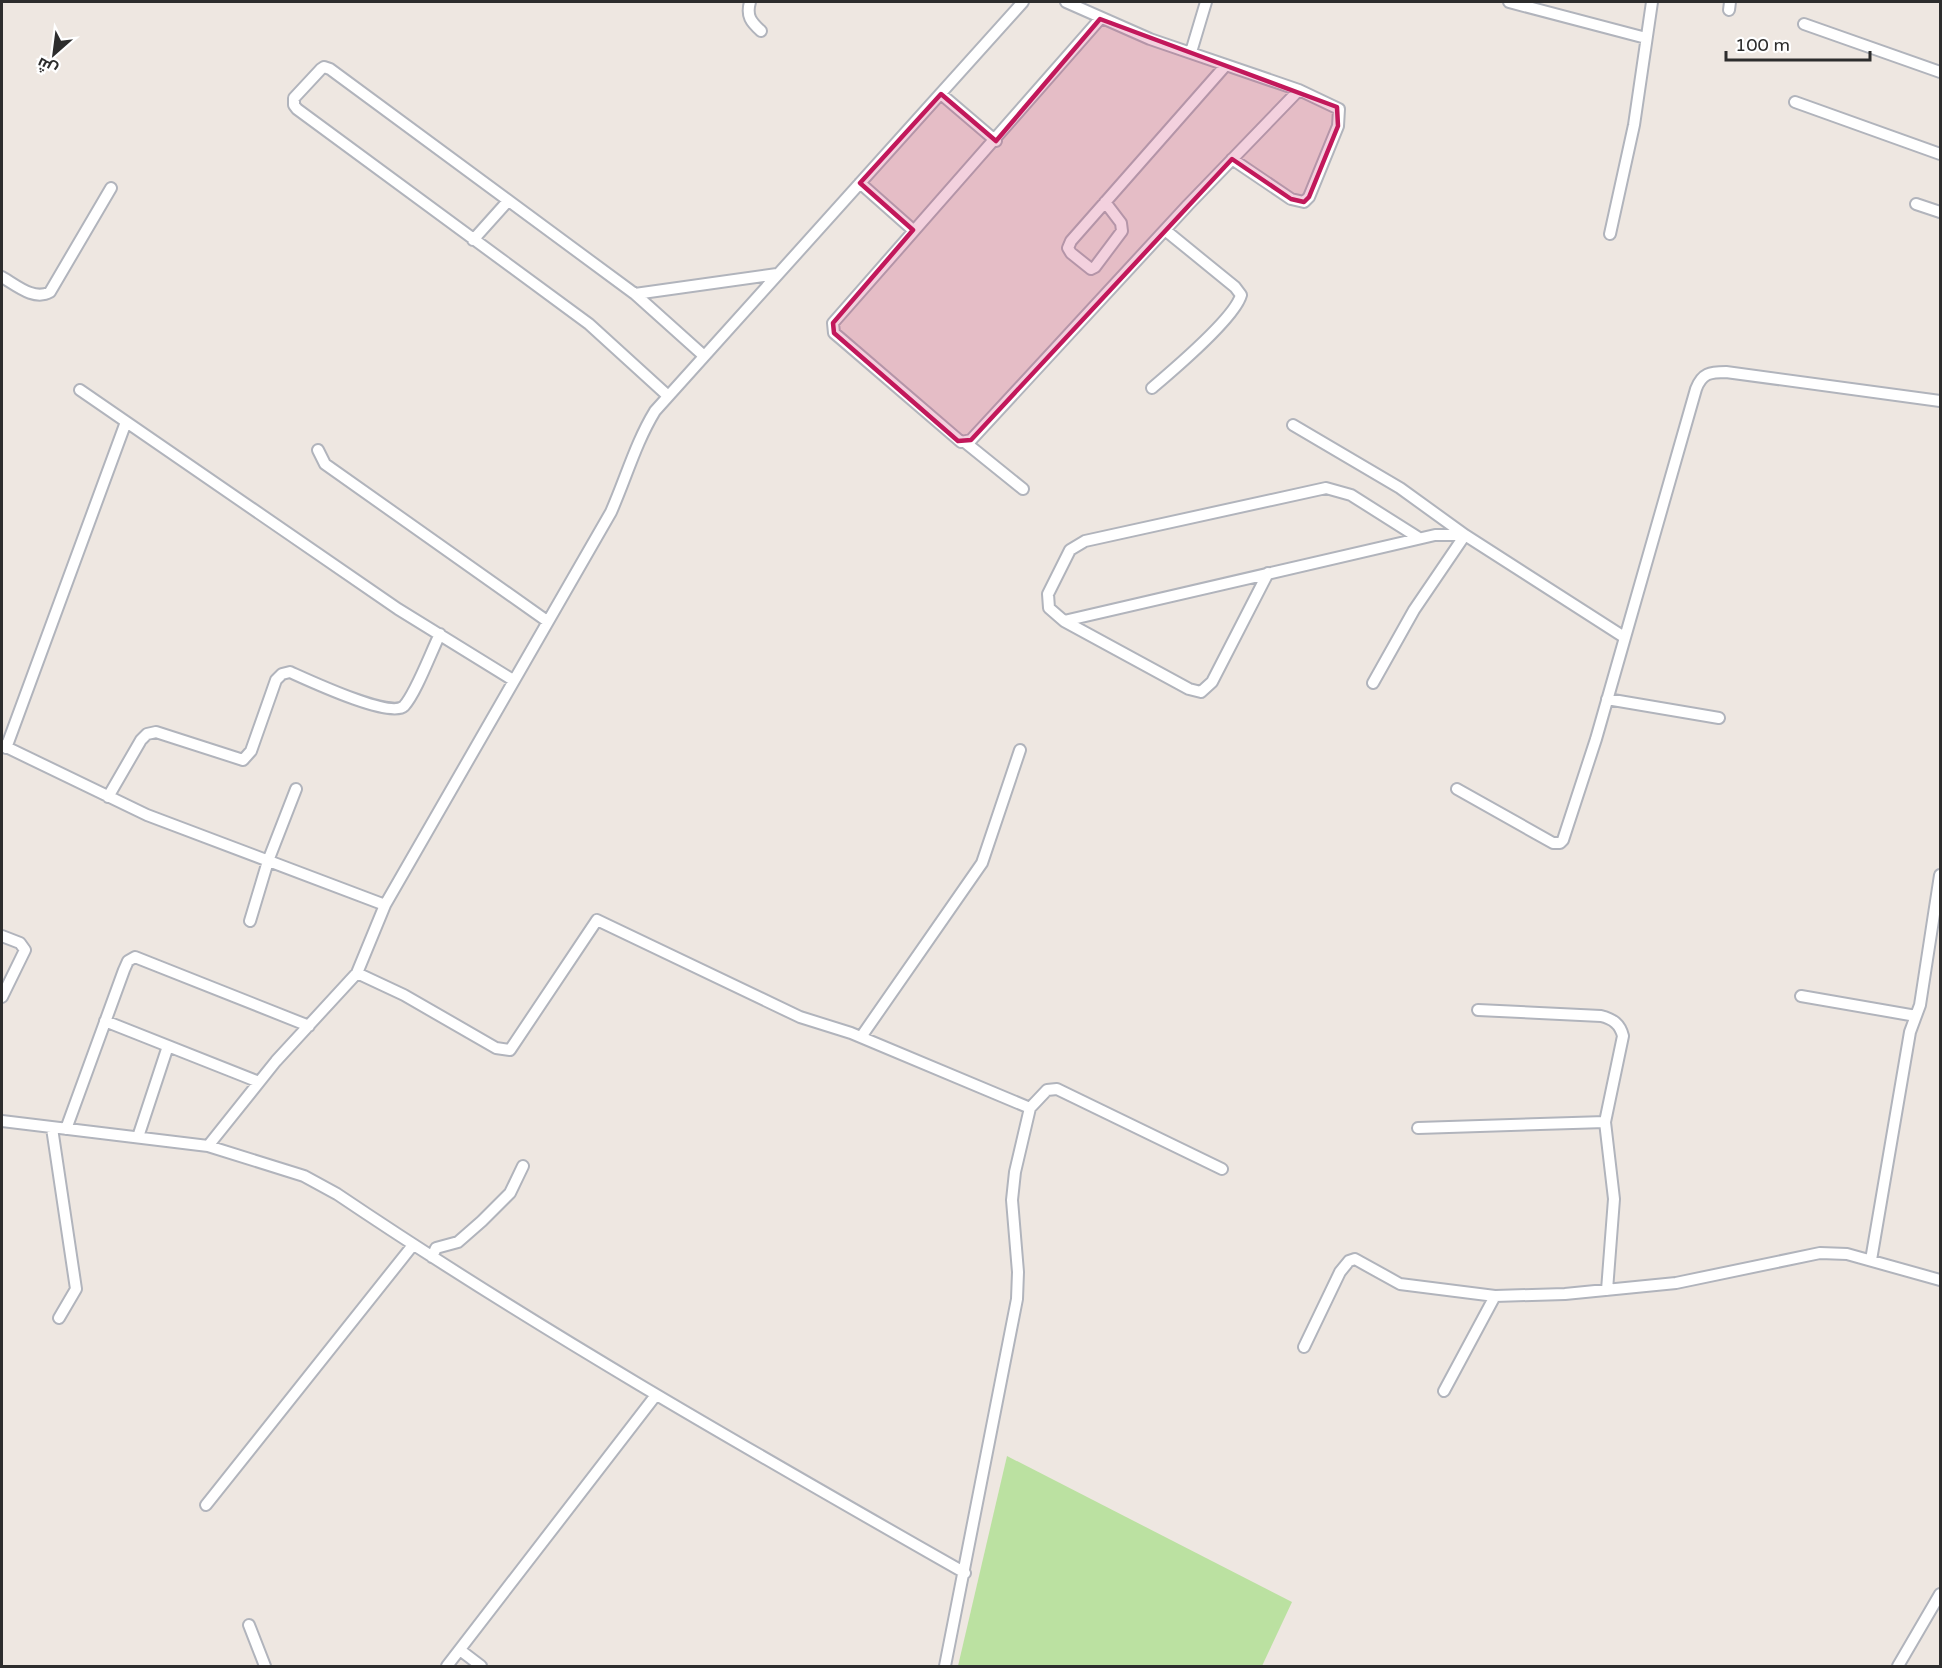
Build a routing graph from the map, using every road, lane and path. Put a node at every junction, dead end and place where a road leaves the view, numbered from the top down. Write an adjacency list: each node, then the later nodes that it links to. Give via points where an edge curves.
1 (750, 2): 9 (street, via 747,12)
2 (1023, 2): 15 (street)
3 (1066, 2): 7 (street)
4 (1206, 2): 11 (street)
5 (1509, 2): 10 (street)
6 (1652, 2): 10 (street)
7 (1101, 19): 11 (street); 17 (street)
8 (1804, 24): 13 (street)
9 (761, 31)
10 (1646, 38): 28 (street, via 1634,125)
11 (1191, 52): 12 (street)
12 (1226, 66): 14 (street); 23 (street)
13 (1941, 72)
14 (1299, 90): 19 (street); 19 (street, via 1337,107 1340,113 1307,200 1291,199)
15 (941, 94): 17 (street); 20 (street)
16 (1795, 102): 18 (street)
17 (996, 141): 26 (street)
18 (1941, 154)
19 (1232, 159): 27 (street)
20 (860, 183): 26 (street); 30 (street)
21 (111, 188): 31 (street, via 50,292 35,295)
22 (508, 201): 29 (street); 29 (street, via 330,69 321,69 294,98 297,109); 32 (street)
23 (1105, 202): 23 (street, via 1068,248 1094,269 1122,231 1121,223)
24 (1916, 204): 25 (street)
25 (1941, 212)
26 (913, 230): 40 (street, via 836,319 833,328 954,438)
27 (1165, 230): 34 (street, via 1241,295 1226,317); 40 (street)
28 (1610, 234)
29 (473, 240): 36 (street, via 589,324)
30 (777, 274): 32 (street); 33 (street)
31 (2, 277)
32 (635, 294): 33 (street)
33 (703, 355): 36 (street)
34 (1152, 388)
35 (80, 390): 38 (street)
36 (667, 395): 46 (street, via 642,433 611,512)
37 (1941, 401): 49 (street, via 1726,372 1702,377)
38 (126, 422): 48 (street); 54 (street)
39 (1293, 425): 43 (street, via 1400,488)
40 (966, 442): 42 (street)
41 (318, 450): 46 (street, via 325,464)
42 (1023, 489)
43 (1465, 535): 44 (street, via 1443,533); 49 (street); 51 (street, via 1414,610)
44 (1419, 538): 45 (street); 47 (street, via 1351,495 1326,488 1085,541 1070,550 1048,594 1049,608)
45 (1268, 573): 47 (street); 47 (street, via 1212,682 1201,692)
46 (547, 621): 50 (street)
47 (1064, 621)
48 (440, 634): 50 (street); 58 (street, via 409,699 400,708 378,706 290,672 282,674 276,680 251,751 243,760 156,732 147,734)
49 (1624, 637): 52 (street)
50 (513, 680): 61 (street, via 474,755)
51 (1374, 683)
52 (1606, 699): 53 (street); 57 (street, via 1560,843 1553,843)
53 (1719, 718)
54 (4, 746): 58 (street)
55 (1020, 750): 71 (street, via 982,863)
56 (296, 789): 59 (street)
57 (1457, 789)
58 (108, 797): 59 (street)
59 (268, 861): 61 (street); 62 (street)
60 (1941, 875): 68 (street)
61 (385, 905): 64 (street)
62 (250, 921)
63 (2, 936): 66 (street, via 25,950)
64 (357, 973): 70 (street); 71 (street, via 496,1048 510,1050 595,922 601,920 800,1017)
65 (1801, 996): 68 (street)
66 (2, 997)
67 (1478, 1010): 76 (street, via 1601,1016 1616,1022 1623,1036)
68 (1916, 1016): 86 (street)
69 (105, 1021): 70 (street, via 128,961 135,957); 72 (street); 79 (street)
70 (309, 1026): 73 (street)
71 (861, 1037): 74 (street)
72 (168, 1046): 73 (street); 80 (street)
73 (259, 1082): 81 (street)
74 (1030, 1108): 83 (street, via 1047,1090 1057,1089); 95 (street, via 1012,1200 1017,1299)
75 (2, 1121): 77 (street)
76 (1605, 1122): 78 (street); 88 (street, via 1614,1199)
77 (52, 1128): 79 (street); 90 (street, via 76,1289)
78 (1418, 1128)
79 (66, 1129): 80 (street)
80 (138, 1137): 81 (street)
81 (208, 1146): 84 (street, via 304,1176)
82 (522, 1166): 85 (street, via 510,1193 458,1242 436,1248)
83 (1222, 1169)
84 (413, 1245): 85 (street); 94 (street)
85 (432, 1257): 93 (street)
86 (1871, 1260): 87 (street); 88 (street, via 1821,1253 1700,1280)
87 (1941, 1280)
88 (1607, 1290): 89 (street)
89 (1495, 1296): 91 (street, via 1400,1284 1355,1259 1348,1261 1340,1272); 92 (street)
90 (59, 1318)
91 (1304, 1347)
92 (1443, 1391)
93 (656, 1395): 95 (street); 98 (street)
94 (207, 1505)
95 (965, 1573): 102 (street)
96 (1941, 1594): 103 (street)
97 (249, 1625): 99 (street)
98 (460, 1650): 100 (street); 101 (street)
99 (265, 1666)
100 (447, 1666)
101 (481, 1666)
102 (945, 1666)
103 (1898, 1666)

